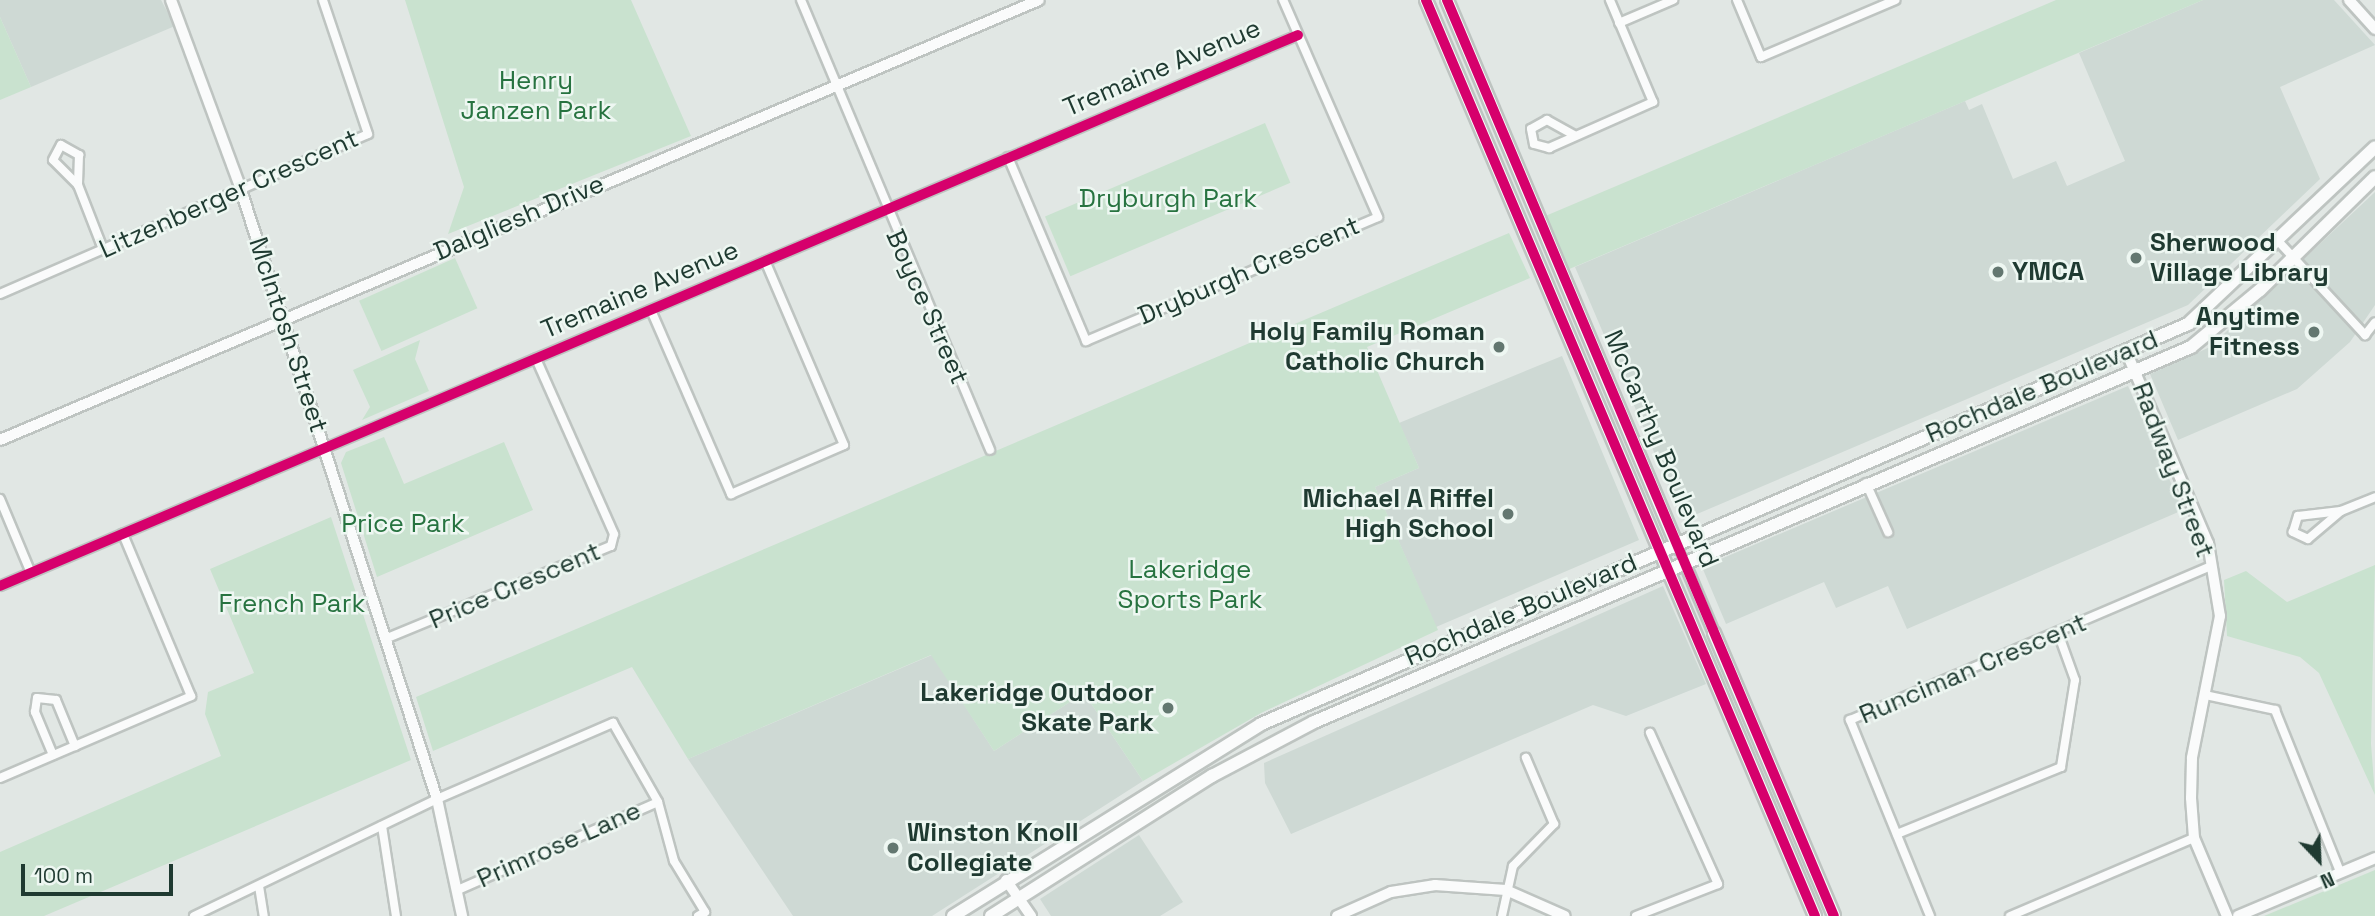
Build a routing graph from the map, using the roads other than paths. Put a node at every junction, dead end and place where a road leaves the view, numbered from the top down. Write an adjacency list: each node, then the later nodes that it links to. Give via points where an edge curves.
1 (171, 0): 24 (street, McIntosh Street)
2 (323, 0): 24 (street, Litzenberger Crescent, via 368,134)
3 (801, 0): 18 (street, Boyce Street)
4 (1039, 0): 18 (street, Dalgliesh Drive)
5 (1283, 0): 17 (street, Dryburgh Crescent)
6 (1426, 0): 47 (main road, McCarthy Boulevard)
7 (1447, 0): 46 (main road, McCarthy Boulevard)
8 (1610, 0): 15 (street)
9 (1673, 0): 15 (street)
10 (1737, 0): 14 (street, via 1761,57)
11 (1870, 0): 14 (street)
12 (1895, 0): 14 (street)
13 (2349, 0): 16 (street)
14 (1874, 9)
15 (1619, 23): 19 (street, via 1653,102)
16 (2375, 29)
17 (1298, 35): 21 (street, Tremaine Avenue); 21 (street, Dryburgh Crescent, via 1377,217 1086,341)
18 (837, 86): 25 (street, Boyce Street); 32 (street, Dalgliesh Drive)
19 (1574, 135): 19 (street, via 1547,120 1531,129 1534,144 1549,148)
20 (2375, 148): 26 (main road, Rochdale Boulevard)
21 (1008, 157): 25 (street, Tremaine Avenue)
22 (2375, 177): 28 (main road, Rochdale Boulevard)
23 (78, 185): 23 (street, via 79,155 61,145 53,160); 27 (street)
24 (240, 187): 27 (street, Litzenberger Crescent); 32 (street, McIntosh Street)
25 (885, 210): 29 (street, Tremaine Avenue); 39 (street, Boyce Street)
26 (2279, 242): 28 (street); 34 (main road, Rochdale Boulevard, via 2190,322)
27 (103, 249): 30 (street, Litzenberger Crescent)
28 (2295, 258): 33 (street, via 2365,335); 36 (main road, Rochdale Boulevard, via 2199,341)
29 (765, 261): 31 (street, Tremaine Avenue); 31 (street, via 844,445 731,494)
30 (0, 294)
31 (651, 310): 35 (street, Tremaine Avenue)
32 (283, 319): 37 (street, Dalgliesh Drive); 38 (street, McIntosh Street)
33 (2375, 323)
34 (2126, 351): 36 (street, Radway Street); 46 (main road, Rochdale Boulevard)
35 (536, 359): 38 (street, Tremaine Avenue); 55 (street, Price Crescent, via 614,534 611,546)
36 (2134, 370): 40 (main road, Rochdale Boulevard); 50 (street, Radway Street, via 2208,543)
37 (0, 440)
38 (324, 449): 45 (street, Tremaine Avenue); 55 (street, McIntosh Street)
39 (990, 450)
40 (1866, 483): 44 (street); 48 (main road, Rochdale Boulevard)
41 (2375, 497): 43 (street)
42 (0, 499): 51 (street)
43 (2341, 511): 43 (street, via 2302,515 2293,532 2308,539)
44 (1888, 532)
45 (122, 534): 51 (street, Tremaine Avenue); 58 (street, via 191,696)
46 (1676, 543): 47 (main road, Rochdale Boulevard); 48 (main road, McCarthy Boulevard)
47 (1658, 550): 49 (main road, McCarthy Boulevard); 69 (main road, Rochdale Boulevard, via 1261,724)
48 (1683, 559): 49 (main road, Rochdale Boulevard); 53 (street, McCarthy Boulevard)
49 (1665, 566): 73 (main road, Rochdale Boulevard, via 1248,755); 86 (main road, McCarthy Boulevard)
50 (2211, 566): 54 (street, Runciman Crescent); 56 (street, Radway Street, via 2220,616)
51 (31, 573): 52 (street, Tremaine Avenue)
52 (0, 586)
53 (1714, 633): 87 (main road, McCarthy Boulevard)
54 (2058, 633): 65 (street, via 2075,680 2061,767); 65 (street, Runciman Crescent, via 1850,720)
55 (386, 639): 62 (street, McIntosh Street)
56 (2204, 695): 66 (street, Radway Street, via 2192,758); 68 (street, via 2275,710)
57 (1650, 733): 85 (street, via 1718,884)
58 (75, 746): 59 (street); 59 (street, via 56,700 37,698 35,712)
59 (52, 755): 61 (street)
60 (1526, 758): 72 (street, via 1554,824 1513,866)
61 (0, 778)
62 (437, 799): 63 (street, via 613,723); 64 (street); 71 (street, McIntosh Street)
63 (658, 802): 71 (street, Primrose Lane); 78 (street, via 674,861 705,912)
64 (382, 826): 70 (street); 76 (street)
65 (1897, 834): 88 (street, Runciman Crescent)
66 (2194, 838): 89 (street); 90 (street, Radway Street)
67 (2375, 858): 68 (street)
68 (2340, 872): 91 (street)
69 (1006, 880): 73 (street); 79 (main road, Rochdale Boulevard)
70 (259, 887): 74 (street); 75 (street)
71 (460, 889): 77 (street, McIntosh Street)
72 (1506, 890): 82 (street, via 1435,885 1391,892); 83 (street); 84 (street)
73 (1018, 898): 80 (main road, Rochdale Boulevard); 81 (street)
74 (194, 916)
75 (264, 916)
76 (396, 916)
77 (462, 916)
78 (698, 916)
79 (953, 916)
80 (990, 916)
81 (1031, 916)
82 (1337, 916)
83 (1502, 916)
84 (1565, 916)
85 (1636, 916)
86 (1815, 916)
87 (1834, 916)
88 (1930, 916)
89 (2010, 916)
90 (2227, 916)
91 (2238, 916)

